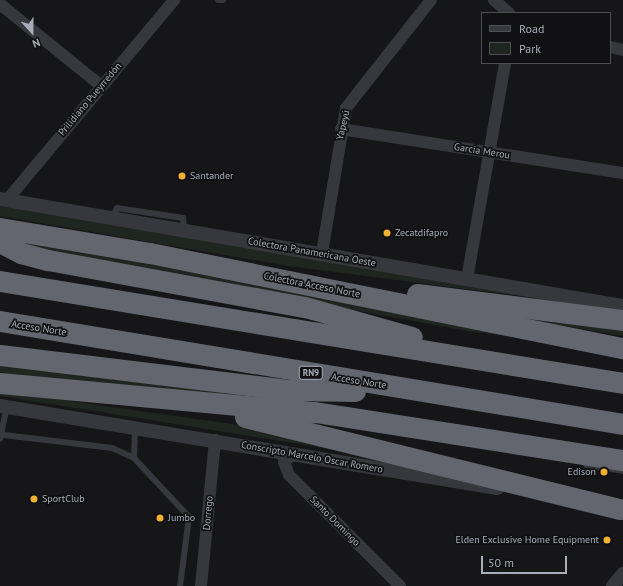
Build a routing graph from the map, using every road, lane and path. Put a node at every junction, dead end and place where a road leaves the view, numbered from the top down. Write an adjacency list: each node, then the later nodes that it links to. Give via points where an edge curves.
1 (174, 0): 9 (street, Prilidiano Pueyrredón)
2 (431, 0): 10 (street, Yapeyú, via 350,100)
3 (494, 0): 5 (street)
4 (0, 4): 9 (street)
5 (508, 12)
6 (611, 47): 7 (street)
7 (623, 50)
8 (505, 64): 11 (street)
9 (100, 85): 13 (street, Prilidiano Pueyrredón)
10 (341, 129): 11 (street, García Merou); 16 (street, Yapeyú)
11 (490, 152): 12 (street, García Merou); 18 (street)
12 (623, 173)
13 (4, 199): 16 (street, Colectora Panamericana Oeste)
14 (0, 228): 17 (highway, Colectora Acceso Norte, via 41,233)
15 (0, 242): 25 (highway, via 21,253 48,260 305,307)
16 (322, 253): 18 (street, Colectora Panamericana Oeste)
17 (243, 271): 21 (highway); 23 (highway, Colectora Acceso Norte)
18 (468, 279): 20 (street, Colectora Panamericana Oeste)
19 (0, 280): 25 (highway)
20 (623, 306)
21 (623, 320)
22 (0, 321): 28 (highway, Acceso Norte / RN9)
23 (623, 348)
24 (0, 355): 28 (highway, via 290,390)
25 (519, 366): 27 (highway)
26 (0, 383): 29 (highway)
27 (623, 383)
28 (423, 392): 31 (highway, Acceso Norte / RN9)
29 (145, 397): 35 (highway, via 315,412); 42 (highway, via 259,420)
30 (4, 406): 32 (street, Conscripto Marcelo Oscar Romero); 33 (lane)
31 (623, 424)
32 (135, 427): 34 (street, Conscripto Marcelo Oscar Romero); 37 (lane)
33 (2, 437): 37 (lane, via 112,448)
34 (215, 440): 36 (street, Conscripto Marcelo Oscar Romero); 45 (street, Dorrego)
35 (512, 442): 38 (lane); 39 (highway)
36 (294, 454): 42 (street, Conscripto Marcelo Oscar Romero); 46 (street, Santo Domingo, via 284,462 289,475)
37 (134, 458): 44 (lane, via 189,517)
38 (563, 460)
39 (623, 460)
40 (578, 463): 41 (lane)
41 (623, 471)
42 (622, 509)
43 (623, 574): 47 (street)
44 (180, 586)
45 (201, 586)
46 (400, 586)
47 (613, 586)

